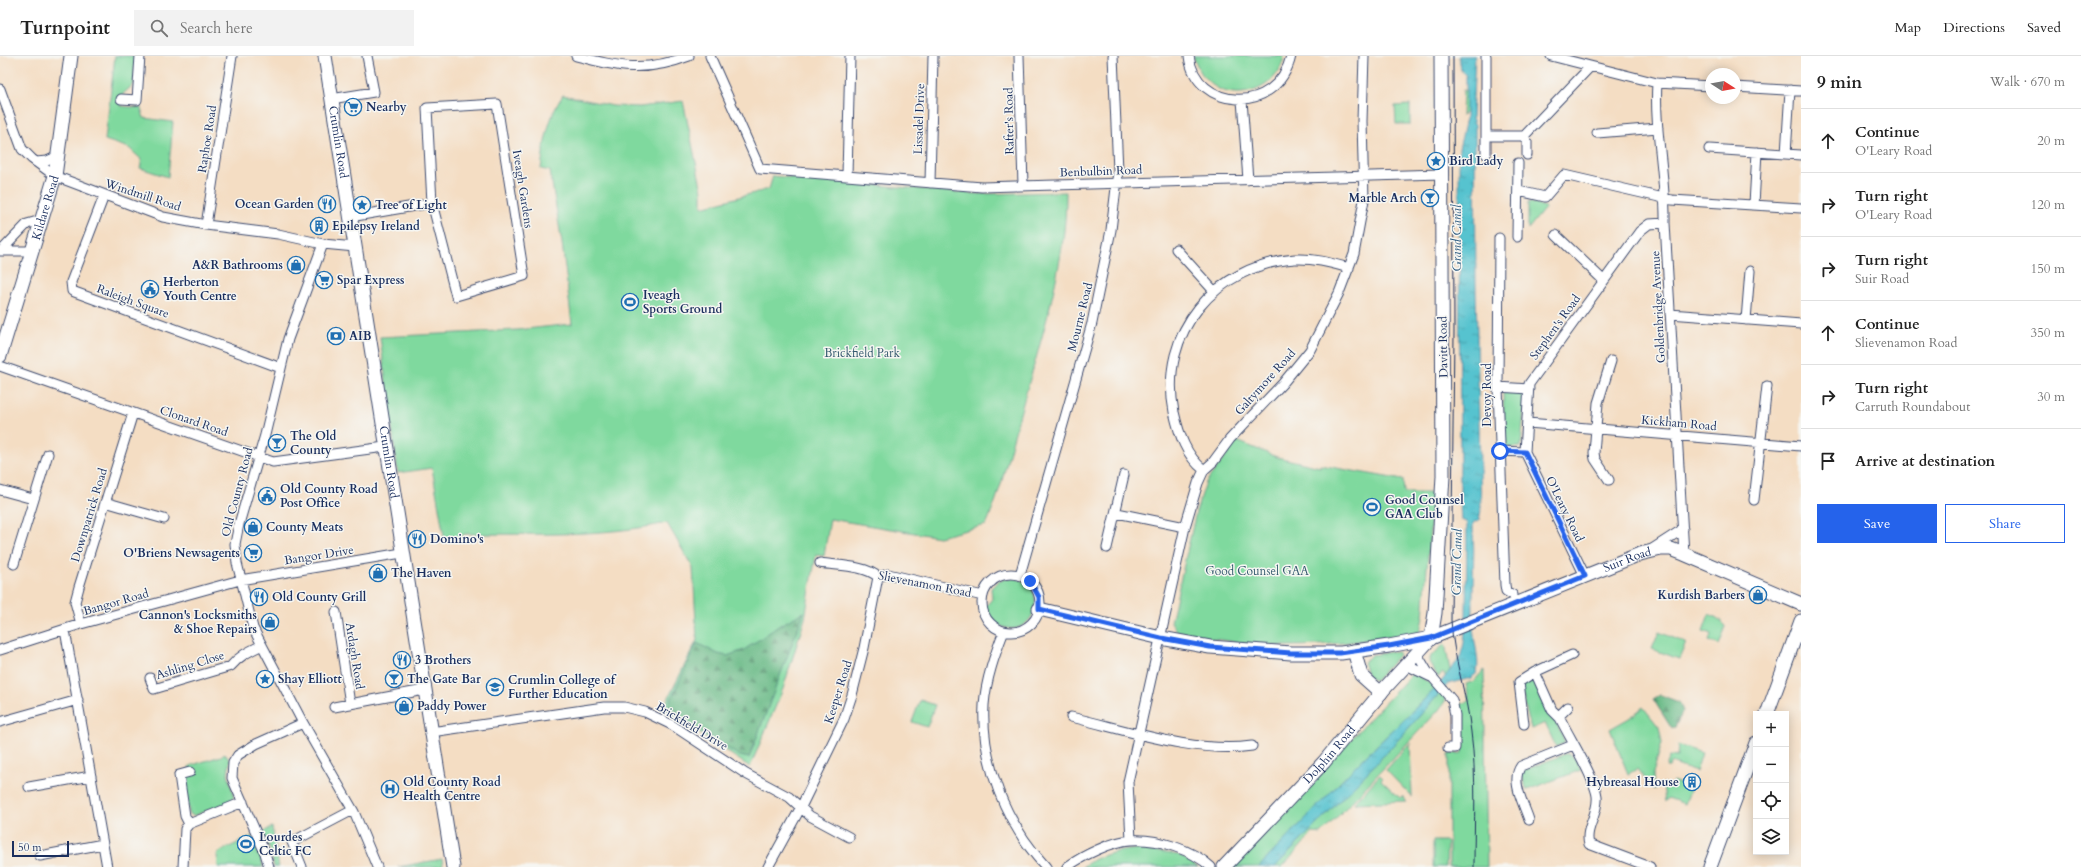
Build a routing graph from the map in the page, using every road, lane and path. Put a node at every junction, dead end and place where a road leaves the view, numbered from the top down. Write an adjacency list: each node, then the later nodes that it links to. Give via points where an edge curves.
1 (71, 56): 39 (main road, Kildare Road)
2 (140, 56): 26 (street, via 136,100)
3 (232, 56): 59 (street, Raphoe Road)
4 (325, 56): 27 (main road, Crumlin Road)
5 (367, 56): 27 (street, via 374,92)
6 (576, 56): 7 (street, via 632,68 674,62)
7 (689, 56)
8 (710, 56): 43 (street, Benbulbin Road, via 760,170)
9 (850, 56): 43 (street)
10 (933, 56): 47 (street, Lissadel Drive)
11 (1019, 56): 49 (street, Rafter's Road)
12 (1113, 56): 48 (street, Mourne Road)
13 (1189, 56): 28 (street, via 1192,70 1208,87 1228,98)
14 (1291, 56): 28 (street, via 1285,73 1276,87)
15 (1364, 56): 45 (street, Galtymore Road)
16 (1441, 56): 42 (main road, Davitt Road)
17 (1486, 56): 31 (street)
18 (1551, 56): 19 (street)
19 (1590, 67): 20 (street); 32 (street)
20 (1657, 83): 21 (street); 29 (street, Goldenbridge Avenue)
21 (1705, 86)
22 (1741, 87): 24 (street)
23 (0, 89): 40 (street, Windmill Road, via 20,145)
24 (1790, 90): 25 (street); 37 (street)
25 (1801, 91)
26 (121, 99)
27 (331, 99): 56 (main road, Crumlin Road)
28 (1242, 100): 46 (street)
29 (1658, 128): 30 (street); 52 (street, Goldenbridge Avenue)
30 (1597, 133)
31 (1486, 136): 32 (street); 35 (street)
32 (1524, 136): 36 (street)
33 (1709, 150): 34 (street)
34 (1756, 152): 37 (street); 54 (street)
35 (1486, 154)
36 (1527, 154)
37 (1786, 154): 38 (street)
38 (1801, 155)
39 (58, 156): 40 (street); 44 (main road, Kildare Road)
40 (36, 162): 44 (street, Windmill Road)
41 (1518, 163): 50 (street)
42 (1442, 174): 45 (street, Benbulbin Road); 124 (main road, Davitt Road, via 1442,494 1435,613)
43 (847, 175): 47 (street, Benbulbin Road)
44 (55, 176): 51 (street, Windmill Road); 57 (main road, Kildare Road)
45 (1364, 176): 46 (street, Benbulbin Road); 68 (street, Galtymore Road, via 1361,220)
46 (1248, 180): 48 (street, Benbulbin Road)
47 (930, 183): 49 (street, Benbulbin Road, via 982,187)
48 (1117, 183): 49 (street, Benbulbin Road); 110 (street, Mourne Road, via 1110,237 1092,323)
49 (1023, 185)
50 (1519, 190): 52 (street, via 1546,197 1564,175); 62 (street)
51 (104, 196): 59 (street, Windmill Road, via 163,217); 78 (street, Raleigh Square, via 71,282 72,291)
52 (1665, 198): 54 (street); 58 (street, Goldenbridge Avenue)
53 (432, 203): 53 (street, Iveagh Gardens, via 427,108 497,104 524,276 456,296); 56 (street)
54 (1754, 204): 55 (street)
55 (1801, 208)
56 (350, 218): 64 (main road, Crumlin Road)
57 (41, 220): 66 (street, via 27,224); 67 (main road, Kildare Road)
58 (1665, 223): 70 (street, Stephen's Road, via 1649,224 1644,227); 72 (street, Goldenbridge Avenue)
59 (206, 225): 63 (street, Windmill Road, via 278,234)
60 (1556, 235): 70 (street)
61 (1499, 238): 80 (street, Devoy Road)
62 (1517, 238)
63 (323, 244): 64 (street, Windmill Road); 78 (street, Old County Road, via 288,339)
64 (355, 247): 88 (main road, Crumlin Road)
65 (1176, 249): 71 (street)
66 (0, 251): 67 (street)
67 (31, 251): 75 (main road, Kildare Road)
68 (1349, 268): 71 (street, via 1315,260 1275,262 1237,274); 93 (street, Galtymore Road, via 1329,315 1310,350)
69 (1750, 271): 73 (street)
70 (1604, 280): 81 (street, Stephen's Road, via 1529,384)
71 (1214, 291): 93 (street, via 1185,328 1178,346 1171,383 1174,410 1184,444 1194,462)
72 (1670, 314): 73 (street); 85 (street, Goldenbridge Avenue)
73 (1746, 320): 74 (street)
74 (1801, 324)
75 (0, 356)
76 (1611, 361): 84 (street, via 1600,396)
77 (0, 366): 82 (street, Clonard Road)
78 (281, 368): 92 (street, Old County Road)
79 (1767, 386): 86 (street)
80 (1498, 387): 81 (street); 89 (street, Devoy Road)
81 (1528, 389): 83 (street, Stephen's Road)
82 (133, 413): 92 (street, Clonard Road); 99 (street, Downpatrick Road)
83 (1528, 423): 84 (street, Kickham Road); 90 (street)
84 (1595, 427): 85 (street, Kickham Road); 95 (street, via 1594,457)
85 (1677, 435): 86 (street, Kickham Road); 103 (street, Goldenbridge Avenue)
86 (1761, 442): 87 (street, Kickham Road); 98 (street)
87 (1801, 446)
88 (386, 448): 92 (street, Clonard Road, via 287,462 273,462); 106 (main road, Crumlin Road)
89 (1500, 451): 90 (street); 114 (street, Devoy Road, via 1505,585 1506,591)
90 (1525, 452): 111 (street, O'Leary Road)
91 (48, 454): 97 (street)
92 (258, 457): 113 (street, Old County Road, via 235,544)
93 (1204, 470): 102 (street, Galtymore Road, via 1194,494)
94 (1124, 475): 100 (street)
95 (1609, 480)
96 (0, 490): 97 (street)
97 (33, 499): 108 (street)
98 (1754, 500)
99 (105, 502): 101 (street); 120 (street, Downpatrick Road, via 75,602)
100 (1117, 513): 102 (street); 104 (street)
101 (164, 519)
102 (1185, 528): 123 (street, Galtymore Road)
103 (1683, 529): 105 (street); 107 (street, Goldenbridge Avenue)
104 (1107, 548)
105 (1649, 552): 107 (main road, Suir Road, via 1666,549); 111 (main road, Suir Road)
106 (402, 553): 113 (street, Bangor Drive); 134 (main road, Crumlin Road)
107 (1684, 554): 116 (main road, Suir Road)
108 (14, 564)
109 (820, 564): 112 (street, Slievenamon Road, via 865,571)
110 (1020, 575): 115 (street, via 1000,576 990,584); 117 (street, via 1034,586 1039,597)
111 (1585, 576): 124 (main road, Suir Road)
112 (878, 577): 115 (street, Slievenamon Road, via 888,574); 156 (street, Keeper Road, via 852,695 833,744)
113 (240, 580): 120 (street, Bangor Road); 125 (street, Old County Road, via 254,628)
114 (1513, 595)
115 (984, 596): 122 (street, via 983,608 988,620)
116 (1801, 604)
117 (1039, 609): 122 (street, via 1029,626 1017,631); 123 (main road)
118 (336, 612): 137 (street, Ardagh Road)
119 (1801, 621): 140 (main road)
120 (81, 624): 121 (street, Bangor Road)
121 (65, 630): 126 (street, Bangor Road); 136 (street)
122 (1004, 631): 171 (street, via 988,681 984,704 986,743 995,780 1010,816 1032,851)
123 (1161, 638): 127 (main road, via 1210,647 1264,652); 147 (street, Galtymore Road)
124 (1431, 638): 127 (main road); 128 (main road, Dolphin Road)
125 (262, 645): 132 (street, Ashling Close, via 237,659 231,666 210,673 154,689); 144 (street, Old County Road)
126 (0, 650)
127 (1354, 651): 135 (main road, via 1361,675)
128 (1417, 654): 130 (main road, Dolphin Road); 133 (street)
129 (1572, 654): 131 (street)
130 (1406, 666): 133 (street); 135 (main road, Dolphin Road)
131 (1535, 672): 141 (street, via 1552,710); 145 (street, via 1519,682)
132 (150, 678)
133 (1434, 679): 151 (street, via 1448,694 1454,707 1455,748)
134 (424, 690): 137 (street, Ardagh Road); 146 (main road, Crumlin Road)
135 (1381, 693): 174 (main road, Dolphin Road, via 1324,762)
136 (78, 700): 143 (street); 153 (street)
137 (350, 704): 138 (street, Ardagh Road)
138 (334, 707)
139 (1568, 707): 141 (street)
140 (1768, 711)
141 (1559, 716): 148 (street)
142 (1071, 717): 147 (street)
143 (0, 722)
144 (303, 723): 155 (street, via 256,744 236,758 231,770 232,778); 157 (street, Old County Road)
145 (1524, 724)
146 (431, 732): 156 (street, Brickfield Drive, via 586,708 624,707 653,715 672,725 746,774 789,797); 169 (main road, Crumlin Road)
147 (1138, 733): 149 (street, via 1220,749); 161 (street, Galtymore Road, via 1128,782)
148 (1573, 745): 158 (street, via 1521,766 1517,772 1517,784); 175 (street, via 1597,795 1597,809 1588,835 1589,844)
149 (1252, 746)
150 (1755, 747): 176 (main road)
151 (1448, 748)
152 (190, 772): 159 (street, via 179,775 185,816)
153 (92, 776): 154 (street); 162 (street)
154 (29, 787)
155 (243, 802): 159 (street); 166 (street)
156 (801, 807): 160 (street, via 810,816); 170 (street, Keeper Road)
157 (353, 810): 167 (street, via 292,842); 168 (street, Old County Road)
158 (1529, 820)
159 (189, 824): 165 (street, via 183,839)
160 (850, 837)
161 (1131, 840): 172 (street, via 1105,847); 173 (street, via 1163,844 1184,850 1202,858)
162 (103, 844): 163 (street); 164 (street)
163 (40, 856)
164 (107, 867)
165 (183, 867)
166 (269, 867)
167 (302, 867)
168 (377, 867)
169 (453, 867)
170 (768, 867)
171 (1046, 867)
172 (1067, 867)
173 (1211, 867)
174 (1224, 867)
175 (1650, 867)
176 (1710, 867)

